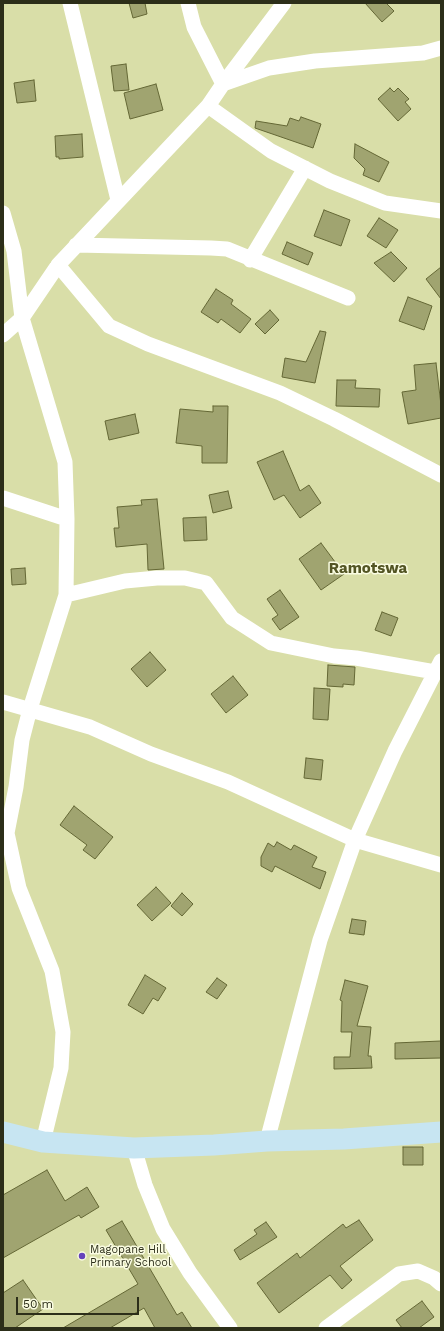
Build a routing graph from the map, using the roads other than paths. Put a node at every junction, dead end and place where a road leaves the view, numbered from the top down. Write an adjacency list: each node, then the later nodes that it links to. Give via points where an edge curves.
1 (70, 3): 8 (street)
2 (188, 3): 5 (street, via 194,27)
3 (284, 3): 5 (street)
4 (441, 48): 5 (street, via 423,53 315,61 270,68)
5 (223, 84): 6 (street)
6 (208, 106): 7 (street, via 271,151); 8 (street)
7 (305, 168): 9 (street, via 385,203); 13 (street)
8 (118, 200): 11 (street)
9 (441, 211)
10 (3, 214): 12 (street)
11 (76, 245): 13 (street, via 211,248 227,250); 14 (street)
12 (8, 249): 16 (street)
13 (250, 260): 15 (street)
14 (58, 265): 16 (street); 18 (street, via 109,326 148,344 280,393)
15 (348, 298)
16 (22, 318): 17 (street); 20 (street, via 65,462)
17 (3, 335)
18 (441, 475)
19 (3, 498): 20 (street)
20 (67, 518): 21 (street)
21 (66, 595): 22 (street, via 125,581 185,578 206,583 232,618 271,642 334,656); 24 (street)
22 (438, 666): 25 (street, via 395,751)
23 (3, 702): 24 (street)
24 (30, 709): 25 (street, via 90,727 151,754 228,782); 30 (street, via 22,740 7,833 19,888 52,971 63,1032 61,1068)
25 (355, 840): 26 (street); 29 (street, via 320,940)
26 (441, 865)
27 (3, 1132): 30 (street)
28 (441, 1132): 29 (street, via 344,1139)
29 (267, 1140): 31 (street)
30 (43, 1142): 31 (street)
31 (134, 1148): 33 (street, via 145,1185 163,1229 190,1273)
32 (441, 1284): 34 (street, via 418,1271 399,1274)
33 (230, 1328)
34 (326, 1328)

